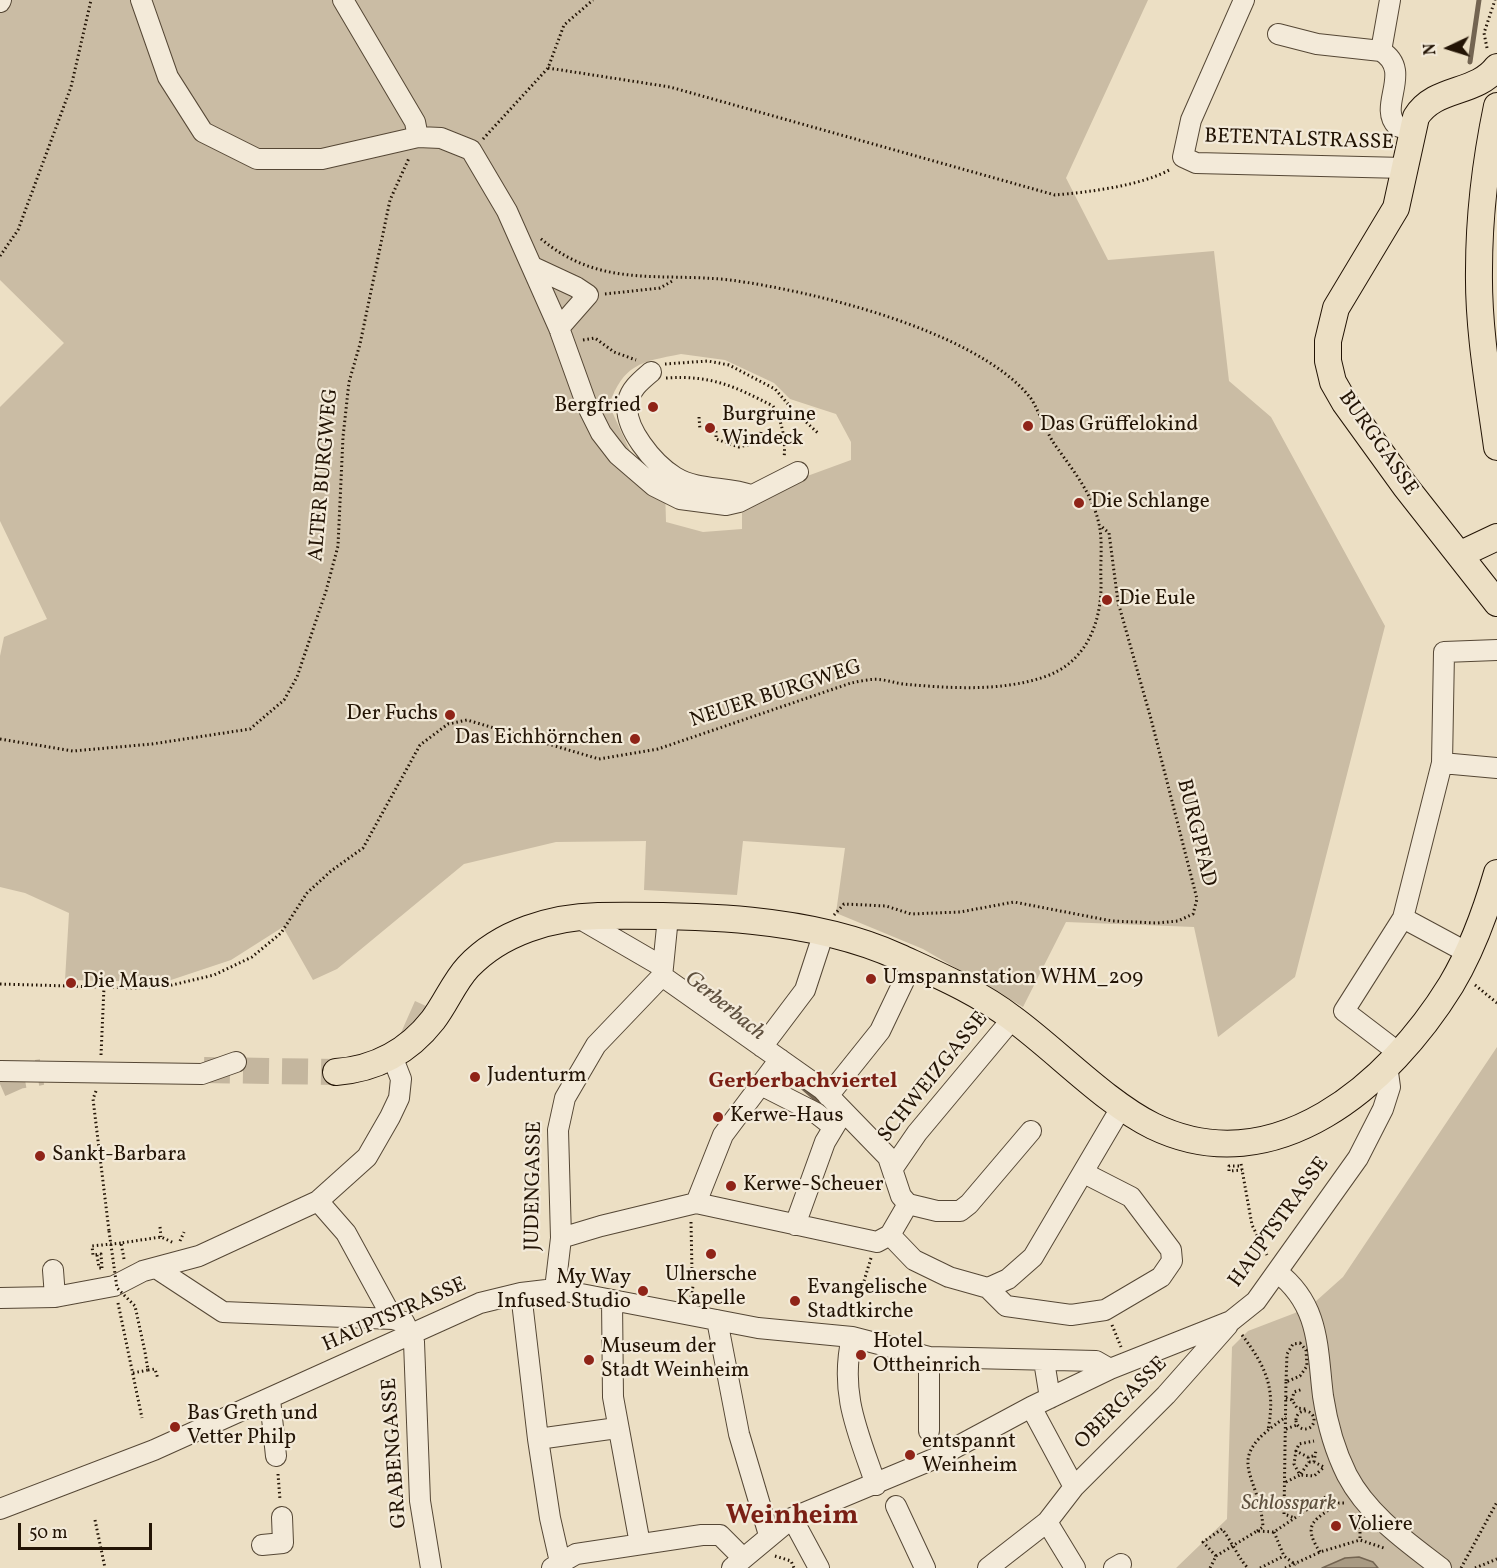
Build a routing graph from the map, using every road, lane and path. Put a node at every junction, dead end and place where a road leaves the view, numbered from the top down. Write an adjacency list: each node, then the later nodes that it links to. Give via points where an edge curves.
1 (91, 0): 20 (path, via 71,87 18,230)
2 (141, 0): 15 (street, via 168,77 203,132 257,159 322,159)
3 (343, 0): 15 (street, via 415,122)
4 (593, 0): 10 (path, via 564,25)
5 (1244, 0): 17 (street, BETENTALSTRASSE, via 1191,120 1183,157 1196,163)
6 (1390, 0): 9 (street)
7 (1495, 0): 11 (path, via 1484,33)
8 (1278, 34): 9 (street, via 1317,44)
9 (1382, 51): 14 (street, via 1389,55 1395,68 1393,122)
10 (548, 68): 16 (path); 18 (path, via 670,87 1055,195 1084,192)
11 (1495, 70): 12 (main road, BURGGASSE, via 1484,81)
12 (1470, 86): 13 (main road); 14 (main road, BURGGASSE, via 1427,103 1416,117)
13 (1497, 108): 32 (main road, via 1488,143 1479,270)
14 (1412, 131): 17 (main road, BURGGASSE)
15 (418, 137): 16 (street, via 441,138); 40 (path, ALTER BURGWEG, via 390,200 349,382 338,546 297,677 284,700 250,729 152,744 73,751)
16 (471, 150): 21 (street, via 507,211)
17 (1404, 168): 37 (main road, BURGGASSE, via 1401,192 1389,224 1336,308 1328,361 1333,382 1345,403)
18 (1169, 170)
19 (534, 234): 22 (path, NEUER BURGWEG, via 561,256 600,269 619,275)
20 (0, 256)
21 (533, 267): 23 (street); 24 (street)
22 (676, 279): 23 (path, via 660,288); 35 (path, NEUER BURGWEG, via 728,280 827,298 925,330 999,368 1031,398 1042,424 1086,489)
23 (588, 296): 24 (street)
24 (559, 328): 34 (street, via 601,433 654,486 680,499 726,505)
25 (578, 340): 26 (path, via 595,338)
26 (650, 369): 31 (path, via 708,361 729,365 775,389); 33 (path, via 719,381 772,406 777,413 785,444 784,460); 34 (street, via 627,402 631,429 646,450 674,477 705,488 732,488)
27 (699, 417): 28 (path)
28 (700, 430)
29 (716, 431): 30 (path, via 716,439 740,447 760,442)
30 (761, 432)
31 (818, 433)
32 (1497, 447)
33 (789, 469): 34 (street)
34 (751, 495)
35 (1100, 525): 47 (path, BURGPFAD, via 1109,533 1118,602 1197,899 1192,914 1178,921 1157,923 1113,921 1014,902 960,912 911,914 886,906 844,904); 52 (path, NEUER BURGWEG, via 1101,590 1096,627 1074,661 1046,677 1009,687 901,684 880,679 851,683 658,749 599,759 467,720 448,724 420,745 363,848 307,893 281,933 252,957 214,975 172,985)
36 (1497, 537): 37 (main road)
37 (1461, 554): 38 (main road, BURGGASSE)
38 (1497, 603)
39 (1497, 650): 41 (street, via 1444,652)
40 (0, 739)
41 (1442, 763): 42 (street); 46 (street)
42 (1497, 768)
43 (1497, 873): 48 (main road)
44 (577, 917): 45 (main road); 50 (street); 57 (main road, via 532,928 493,946 461,976 426,1027)
45 (668, 917): 47 (main road, via 781,924); 50 (street)
46 (1403, 918): 48 (street); 59 (street, via 1344,1011)
47 (825, 933): 49 (main road, via 871,946); 56 (street, via 805,990)
48 (1463, 962): 53 (path); 59 (main road, via 1434,1010)
49 (912, 964): 54 (main road); 65 (street, via 880,1031)
50 (663, 972): 56 (street); 79 (street, JUDENGASSE, via 596,1045 565,1098 557,1152)
51 (0, 984): 52 (path, NEUER BURGWEG)
52 (104, 987): 55 (path)
53 (1497, 1003)
54 (1013, 1018): 66 (main road); 70 (street, SCHWEIZGASSE, via 917,1133)
55 (102, 1038)
56 (762, 1047): 58 (street)
57 (392, 1056): 63 (main road, via 369,1067); 72 (street, via 401,1079 399,1098 390,1117 367,1157)
58 (780, 1059): 64 (street); 65 (street)
59 (1393, 1059): 66 (main road, via 1361,1088 1312,1122 1255,1143 1224,1145 1188,1140 1151,1125); 89 (street, HAUPTSTRASSE, via 1390,1087 1377,1125 1358,1158)
60 (236, 1062): 62 (street, via 202,1074)
61 (0, 1071): 62 (street)
62 (101, 1071): 111 (path, bridge, via 93,1100 117,1288 135,1306)
63 (336, 1072)
64 (761, 1085): 67 (street); 74 (street, via 723,1136)
65 (828, 1096): 67 (street)
66 (1122, 1106): 71 (street)
67 (838, 1120): 70 (street, via 888,1157); 75 (street, via 825,1142)
68 (1031, 1131): 73 (street, via 960,1211 937,1211)
69 (1242, 1166): 89 (path, via 1229,1166 1229,1171 1242,1170 1252,1225)
70 (893, 1168): 73 (street, via 901,1196)
71 (1084, 1173): 93 (street, via 1033,1257 1008,1279); 101 (street, via 1131,1197 1171,1250 1172,1261 1161,1277)
72 (318, 1201): 86 (street, via 216,1249 182,1263); 102 (street, via 346,1233)
73 (908, 1204): 80 (street)
74 (693, 1211): 75 (street); 79 (street, via 601,1226); 88 (path)
75 (795, 1225): 80 (street)
76 (160, 1227): 78 (path)
77 (184, 1232): 82 (path)
78 (161, 1237)
79 (561, 1238): 94 (street, JUDENGASSE)
80 (883, 1239): 90 (path); 93 (street, via 949,1277)
81 (121, 1243): 83 (path, via 92,1246 93,1255)
82 (179, 1246)
83 (97, 1255): 84 (path); 85 (path, via 101,1254)
84 (98, 1263)
85 (102, 1268)
86 (156, 1268): 91 (street); 102 (street, via 223,1312)
87 (53, 1270): 98 (street)
88 (692, 1272)
89 (1276, 1272): 104 (street, HAUPTSTRASSE, via 1257,1300); 175 (street, via 1290,1282 1316,1330 1323,1398 1343,1466 1358,1492 1388,1526)
90 (864, 1281)
91 (114, 1286): 98 (street); 112 (path)
92 (693, 1286): 95 (path)
93 (988, 1288): 101 (street, via 1006,1306 1016,1309 1071,1316)
94 (555, 1289): 96 (street, HAUPTSTRASSE); 100 (street, HAUPTSTRASSE)
95 (692, 1292)
96 (521, 1293): 105 (street, HAUPTSTRASSE, via 480,1303); 127 (street)
97 (859, 1294): 106 (path)
98 (61, 1297): 99 (street)
99 (0, 1298)
100 (612, 1300): 103 (street, HAUPTSTRASSE); 123 (street)
101 (1105, 1310): 110 (path)
102 (393, 1318): 105 (street, via 404,1322)
103 (717, 1320): 106 (street, HAUPTSTRASSE); 150 (street, via 739,1434)
104 (1231, 1321): 110 (street, HAUPTSTRASSE); 136 (street, OBERGASSE, via 1166,1395)
105 (411, 1334): 117 (street, HAUPTSTRASSE); 165 (street, GRABENGASSE, via 420,1501)
106 (852, 1337): 108 (street, HAUPTSTRASSE); 135 (street, via 846,1383)
107 (1254, 1352): 125 (path, via 1264,1365 1270,1390)
108 (929, 1357): 109 (street, HAUPTSTRASSE); 126 (street)
109 (1044, 1362): 110 (street, HAUPTSTRASSE, via 1096,1361); 115 (street)
110 (1119, 1366): 115 (street)
111 (148, 1370): 112 (path); 113 (path, via 155,1369)
112 (133, 1373): 121 (path)
113 (158, 1379)
114 (1286, 1382): 114 (path, via 1300,1376 1307,1366 1306,1350 1300,1343 1293,1344 1287,1354); 116 (path)
115 (1050, 1398): 119 (street)
116 (1286, 1398): 118 (path); 122 (path)
117 (270, 1399): 129 (street); 141 (street, HAUPTSTRASSE, via 144,1454)
118 (1292, 1400)
119 (1031, 1407): 135 (street); 136 (street)
120 (1305, 1410): 124 (path, via 1298,1414 1298,1426)
121 (142, 1418)
122 (1286, 1418): 124 (path); 125 (path)
123 (617, 1428): 127 (street); 152 (street)
124 (1286, 1429): 134 (path)
125 (1268, 1430): 148 (path, via 1255,1441 1249,1454 1248,1474 1262,1513 1263,1527)
126 (929, 1431)
127 (538, 1439): 162 (street)
128 (1296, 1451): 130 (path); 130 (path, via 1299,1444 1313,1441 1319,1444); 133 (path, via 1294,1464)
129 (276, 1456): 143 (path)
130 (1311, 1457): 131 (path); 132 (path)
131 (1309, 1462): 132 (path); 133 (path)
132 (1314, 1462): 133 (path, via 1324,1467 1320,1473)
133 (1300, 1475): 134 (path)
134 (1286, 1482): 145 (path, via 1284,1514)
135 (876, 1485): 144 (street)
136 (1074, 1487): 147 (street, OBERGASSE)
137 (1330, 1494): 145 (path)
138 (1497, 1502): 176 (path)
139 (1348, 1503): 156 (path, via 1339,1503 1313,1521 1311,1538)
140 (896, 1506): 168 (street)
141 (0, 1509)
142 (1359, 1515): 151 (path)
143 (282, 1516): 154 (street, via 284,1543)
144 (792, 1518): 150 (street); 167 (street)
145 (1295, 1518): 149 (path)
146 (95, 1520): 164 (path)
147 (1047, 1522): 169 (street, OBERGASSE); 170 (street)
148 (1257, 1531): 149 (path); 153 (path)
149 (1275, 1532): 158 (path)
150 (770, 1535): 161 (street)
151 (1360, 1540): 155 (path); 156 (path)
152 (640, 1544): 161 (street, via 720,1534); 162 (street, via 576,1554)
153 (1235, 1544): 157 (path); 157 (path, via 1222,1529 1203,1542); 172 (path)
154 (262, 1545)
155 (1389, 1551)
156 (1320, 1552): 163 (path)
157 (1216, 1556): 171 (path)
158 (1284, 1556): 163 (path); 173 (path)
159 (779, 1557): 166 (path, via 791,1561)
160 (1497, 1559): 177 (path)
161 (737, 1563)
162 (556, 1565)
163 (1296, 1565): 174 (path)
164 (105, 1568)
165 (431, 1568)
166 (794, 1568)
167 (819, 1568)
168 (925, 1568)
169 (988, 1568)
170 (1075, 1568)
171 (1210, 1568)
172 (1248, 1568)
173 (1260, 1568)
174 (1285, 1568)
175 (1441, 1568)
176 (1461, 1568)
177 (1475, 1568)

